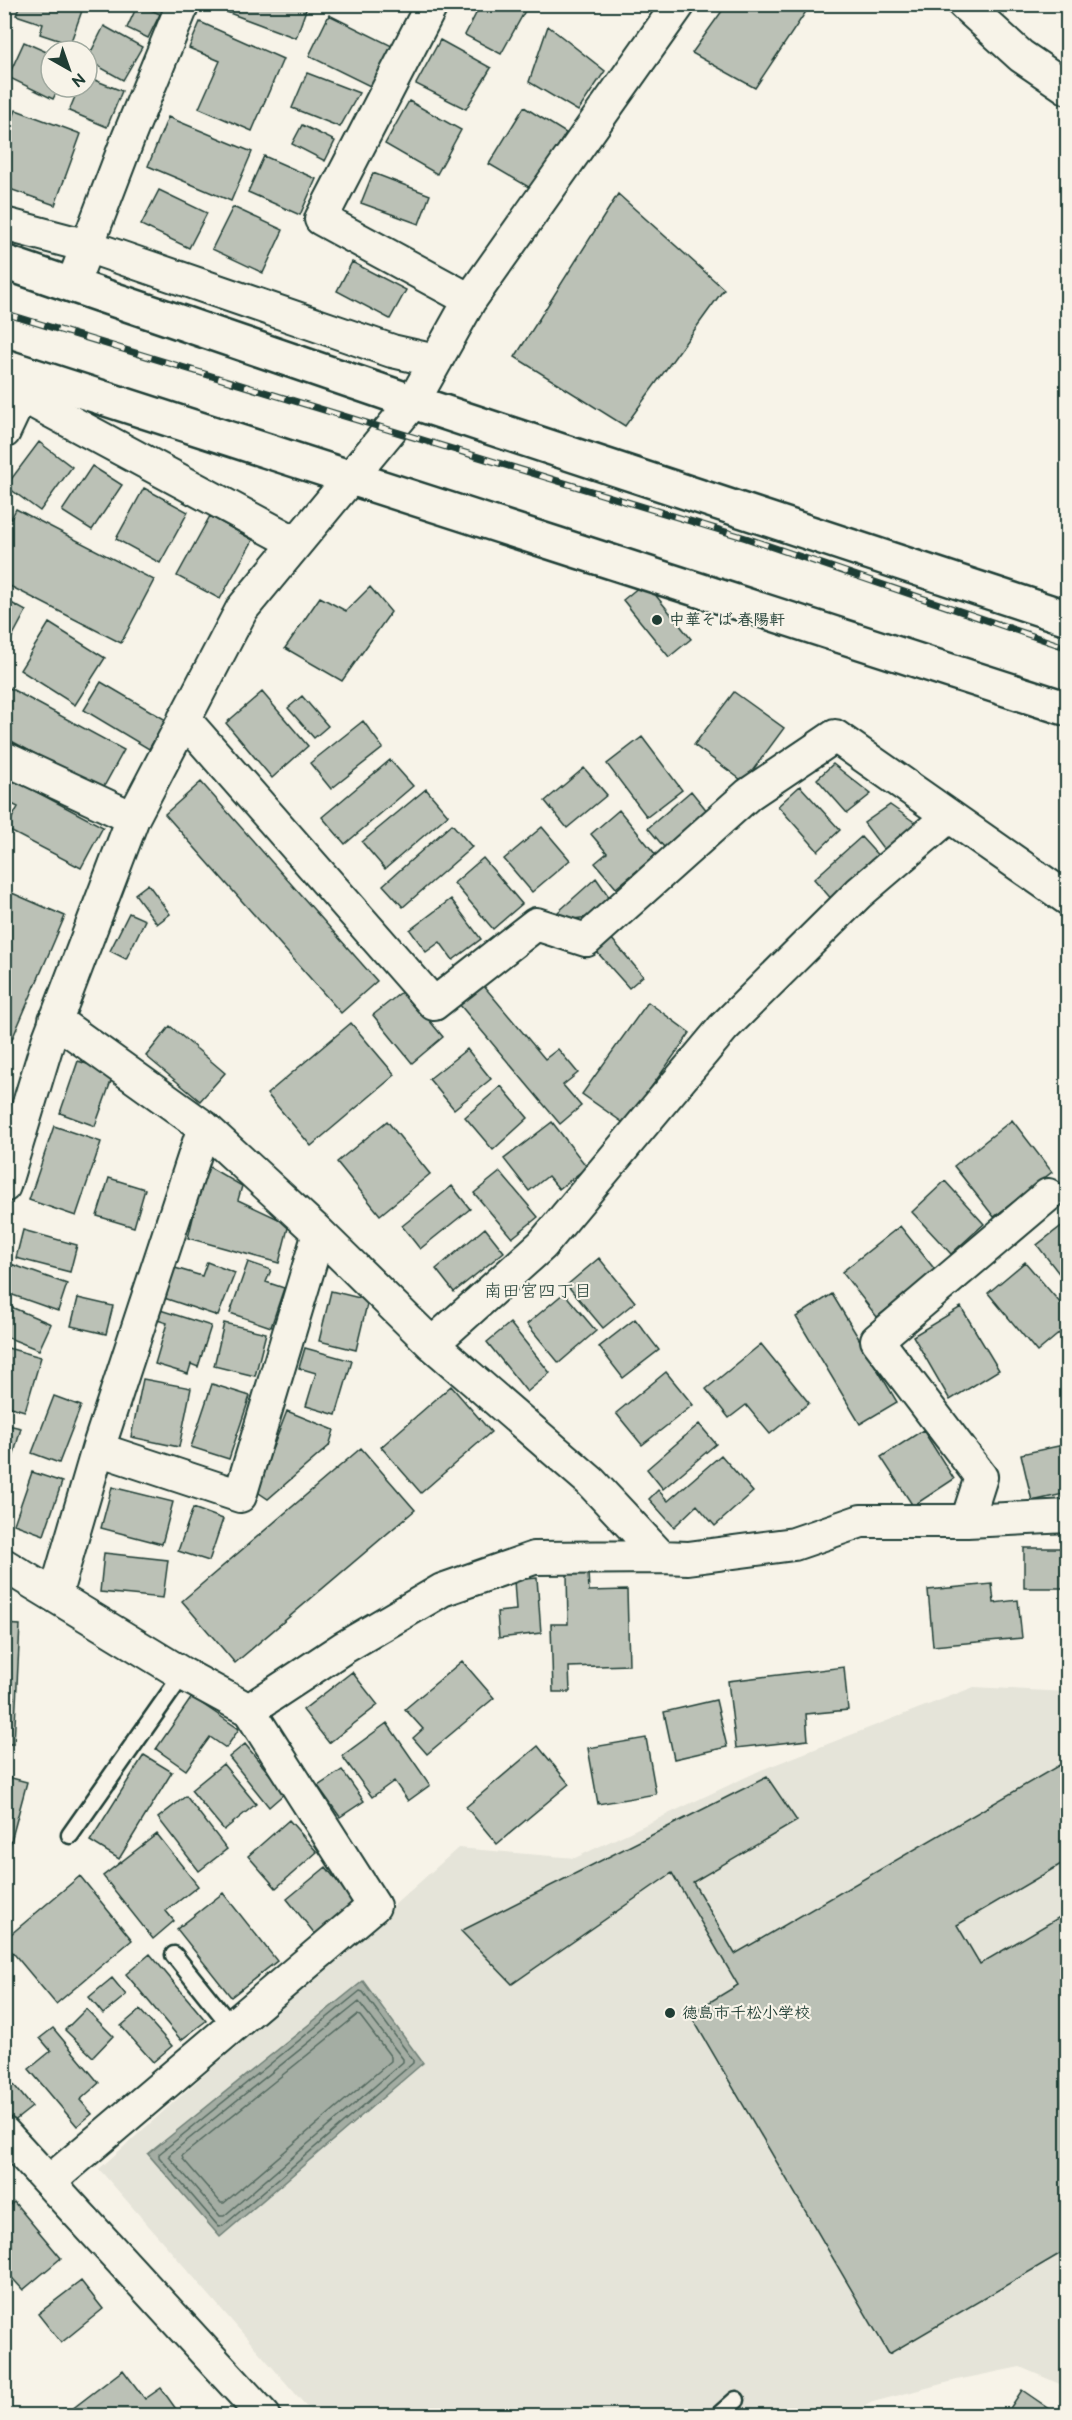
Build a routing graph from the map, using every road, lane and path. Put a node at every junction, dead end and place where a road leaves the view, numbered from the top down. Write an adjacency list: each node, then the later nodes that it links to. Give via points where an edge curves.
1 (183, 4): 7 (street)
2 (432, 4): 10 (street, via 321,219)
3 (679, 4): 10 (street)
4 (964, 4): 5 (street, via 1021,56)
5 (1068, 88)
6 (4, 224): 7 (street)
7 (87, 246): 9 (street); 11 (street, via 392,351)
8 (4, 262): 9 (street)
9 (73, 284): 14 (street)
10 (470, 300): 11 (street)
11 (436, 361): 14 (street)
12 (4, 366): 16 (street)
13 (13, 391): 15 (street); 17 (street)
14 (413, 402): 16 (street); 18 (street)
15 (4, 432)
16 (349, 478): 17 (street); 19 (street)
17 (296, 543): 20 (street, via 242,609)
18 (1068, 618)
19 (1068, 709)
20 (184, 719): 22 (street, via 434,1004 536,924 586,940 749,794 835,736); 23 (street)
21 (4, 758): 23 (street)
22 (949, 816): 24 (street); 30 (street, via 859,893 723,1028 543,1245)
23 (133, 818): 25 (street)
24 (1068, 899)
25 (55, 1020): 26 (street); 27 (street)
26 (204, 1127): 29 (street); 31 (street)
27 (4, 1186)
28 (1048, 1195): 33 (street, via 878,1340 981,1477)
29 (319, 1233): 30 (street); 31 (street, via 240,1496)
30 (432, 1344): 34 (street, via 590,1482)
31 (98, 1449): 36 (street)
32 (1068, 1516): 33 (street)
33 (967, 1521): 34 (street, via 861,1521 794,1544 688,1558)
34 (661, 1557): 38 (street, via 534,1558 442,1590 343,1648)
35 (4, 1565): 36 (street)
36 (55, 1596): 37 (street)
37 (183, 1674): 38 (street); 39 (lane)
38 (249, 1710): 41 (street, via 375,1906)
39 (70, 1835)
40 (174, 1955): 41 (lane)
41 (231, 2026): 43 (street)
42 (4, 2133): 43 (street)
43 (49, 2182): 45 (street)
44 (736, 2400): 46 (lane)
45 (264, 2415)
46 (718, 2415)

